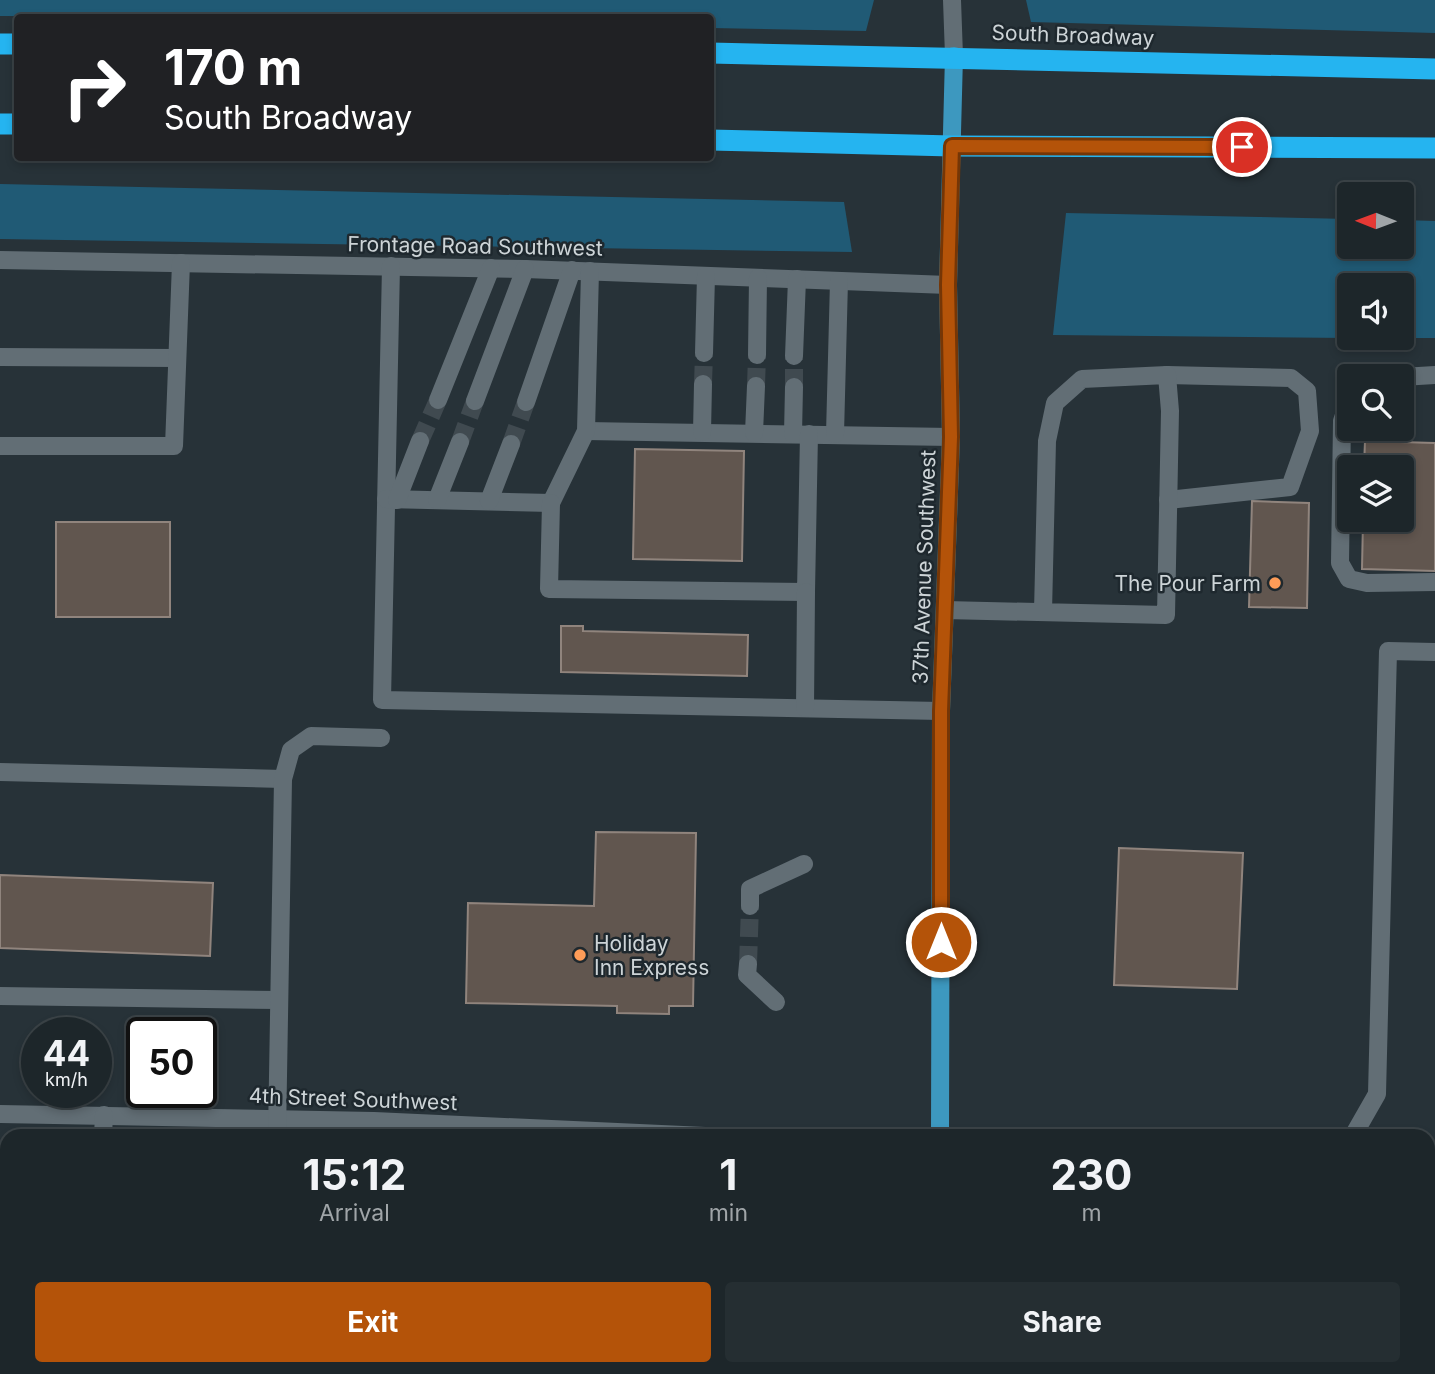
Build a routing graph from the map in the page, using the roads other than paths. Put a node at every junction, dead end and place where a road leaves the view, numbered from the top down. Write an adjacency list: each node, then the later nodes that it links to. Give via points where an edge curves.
1 (952, 0): 3 (street, 37th Avenue Southwest)
2 (714, 53): 3 (highway, South Broadway)
3 (954, 56): 4 (highway, South Broadway); 6 (main road, 37th Avenue Southwest)
4 (1435, 69)
5 (714, 140): 6 (highway)
6 (952, 146): 7 (highway); 18 (main road, 37th Avenue Southwest)
7 (1435, 148)
8 (0, 260): 9 (street, Frontage Road Southwest)
9 (181, 263): 10 (street, Frontage Road Southwest); 23 (street)
10 (391, 266): 11 (street, Frontage Road Southwest); 44 (street)
11 (491, 268): 12 (street, Frontage Road Southwest); 30 (street)
12 (525, 269): 13 (street, Frontage Road Southwest); 31 (street)
13 (581, 271): 14 (street, Frontage Road Southwest); 32 (street); 33 (street)
14 (706, 276): 15 (street, Frontage Road Southwest); 19 (street)
15 (758, 278): 16 (street, Frontage Road Southwest); 20 (street)
16 (797, 279): 17 (street, Frontage Road Southwest); 21 (street)
17 (839, 281): 18 (street, Frontage Road Southwest); 37 (street)
18 (948, 285): 38 (main road, 37th Avenue Southwest)
19 (704, 353)
20 (757, 355)
21 (794, 356)
22 (0, 357): 23 (street)
23 (177, 358): 43 (street, via 174,446)
24 (1167, 375): 46 (street); 46 (street, via 1291,378 1307,391 1310,431 1290,487); 52 (street, via 1082,379 1055,403 1047,441)
25 (1435, 375): 26 (street)
26 (1414, 376)
27 (702, 384): 34 (street)
28 (756, 386): 35 (street)
29 (794, 387): 36 (street)
30 (438, 400)
31 (475, 401)
32 (526, 402)
33 (586, 431): 34 (street); 48 (street)
34 (702, 432): 35 (street)
35 (754, 433): 36 (street)
36 (801, 434): 37 (street); 50 (street)
37 (835, 434): 38 (street)
38 (951, 437): 51 (main road, 37th Avenue Southwest)
39 (420, 441): 44 (street)
40 (1342, 441): 49 (street, via 1340,563 1349,579)
41 (460, 442): 45 (street)
42 (510, 443): 47 (street)
43 (0, 446)
44 (392, 500): 45 (street); 54 (street, via 382,701)
45 (437, 500): 47 (street)
46 (1168, 500): 52 (street, via 1166,615)
47 (489, 501): 48 (street)
48 (551, 503): 50 (street, via 549,589)
49 (1435, 582)
50 (806, 592): 54 (street)
51 (945, 610): 52 (street); 55 (main road, 37th Avenue Southwest)
52 (1043, 612)
53 (1435, 652): 71 (street, via 1388,651 1377,1094)
54 (804, 708): 55 (street)
55 (941, 711): 70 (main road, 37th Avenue Southwest)
56 (381, 738): 58 (street, via 311,737 291,750)
57 (0, 772): 58 (street)
58 (284, 779): 63 (street)
59 (804, 864): 60 (street, via 750,889)
60 (750, 906)
61 (748, 964): 64 (street, via 747,975)
62 (0, 996): 63 (street)
63 (279, 1000): 67 (street)
64 (776, 1002)
65 (0, 1114): 66 (street, 4th Street Southwest)
66 (104, 1115): 67 (street, 4th Street Southwest); 68 (street)
67 (277, 1127): 69 (street, 4th Street Southwest)
68 (103, 1129)
69 (372, 1129)
70 (940, 1129)
71 (1357, 1129)

